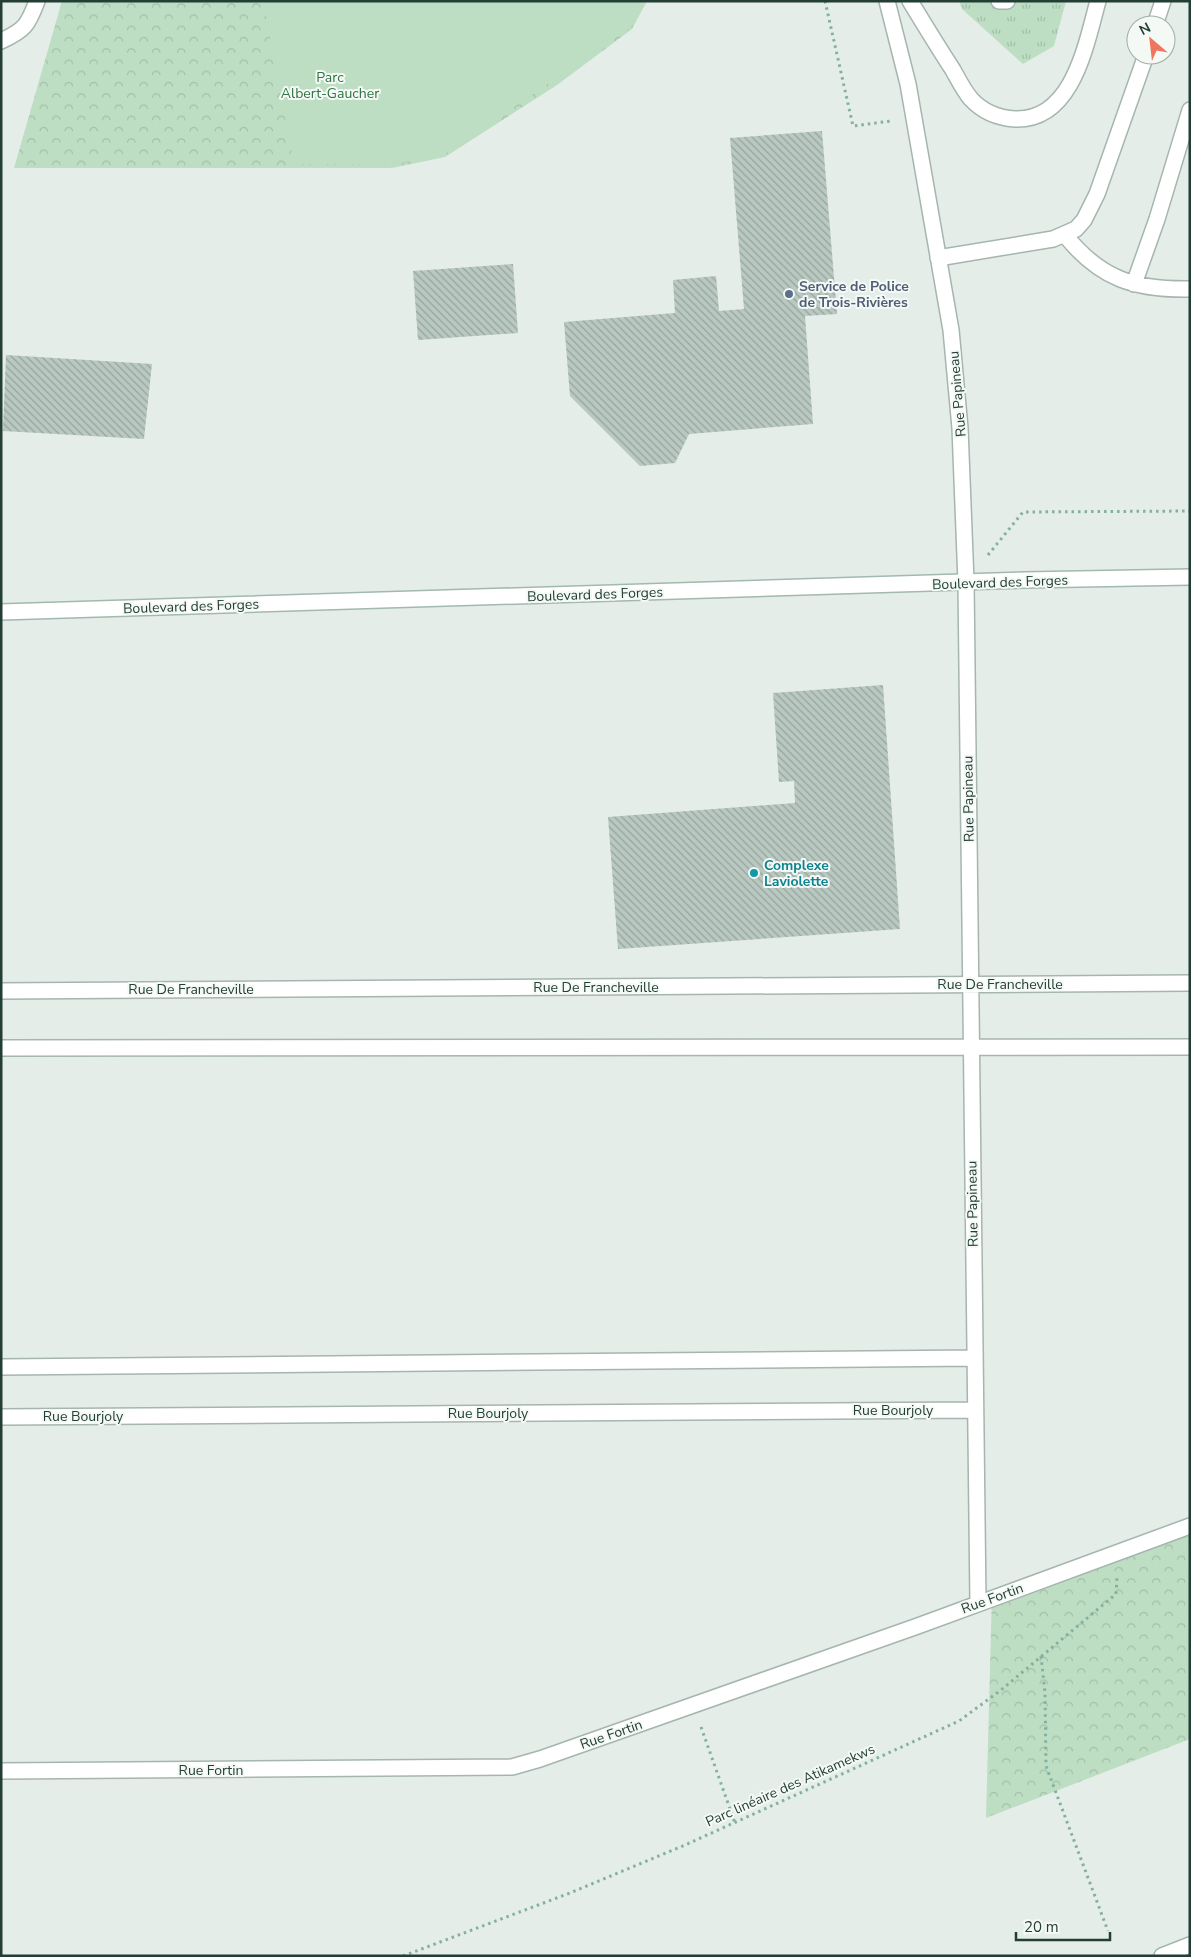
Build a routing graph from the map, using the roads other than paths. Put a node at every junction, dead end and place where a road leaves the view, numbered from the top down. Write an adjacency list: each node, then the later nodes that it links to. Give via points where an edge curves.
1 (37, 1): 9 (street, via 28,25)
2 (888, 1): 13 (street, Rue Papineau, via 914,118)
3 (910, 1): 6 (street, via 970,98 985,111 1003,118 1023,119 1042,114 1070,87)
4 (998, 1): 5 (street)
5 (1007, 1)
6 (1098, 1)
7 (1162, 1): 8 (street)
8 (1158, 15)
9 (1, 41)
10 (1142, 65): 12 (street, via 1091,209 1076,229)
11 (1190, 110): 14 (street)
12 (1065, 235): 13 (street); 14 (street, via 1088,262)
13 (938, 258): 17 (street, Rue Papineau, via 951,330 960,428)
14 (1134, 284): 15 (street)
15 (1190, 289)
16 (1190, 577): 17 (street, Boulevard des Forges)
17 (966, 582): 18 (street, Boulevard des Forges); 20 (street, Rue Papineau)
18 (1, 612)
19 (1190, 983): 20 (street, Rue De Francheville)
20 (970, 984): 21 (street, Rue De Francheville); 22 (street, Rue Papineau)
21 (1, 991)
22 (970, 1047): 23 (street); 24 (street); 25 (street, Rue Papineau)
23 (1190, 1047)
24 (1, 1048)
25 (974, 1358): 26 (street); 27 (street, Rue Papineau)
26 (1, 1366)
27 (975, 1410): 28 (street, Rue Bourjoly); 30 (street, Rue Papineau)
28 (1, 1417)
29 (1190, 1526): 30 (street, Rue Fortin)
30 (978, 1604): 31 (street, Rue Fortin, via 512,1767)
31 (1, 1771)
32 (1190, 1945): 33 (street)
33 (1166, 1955)

